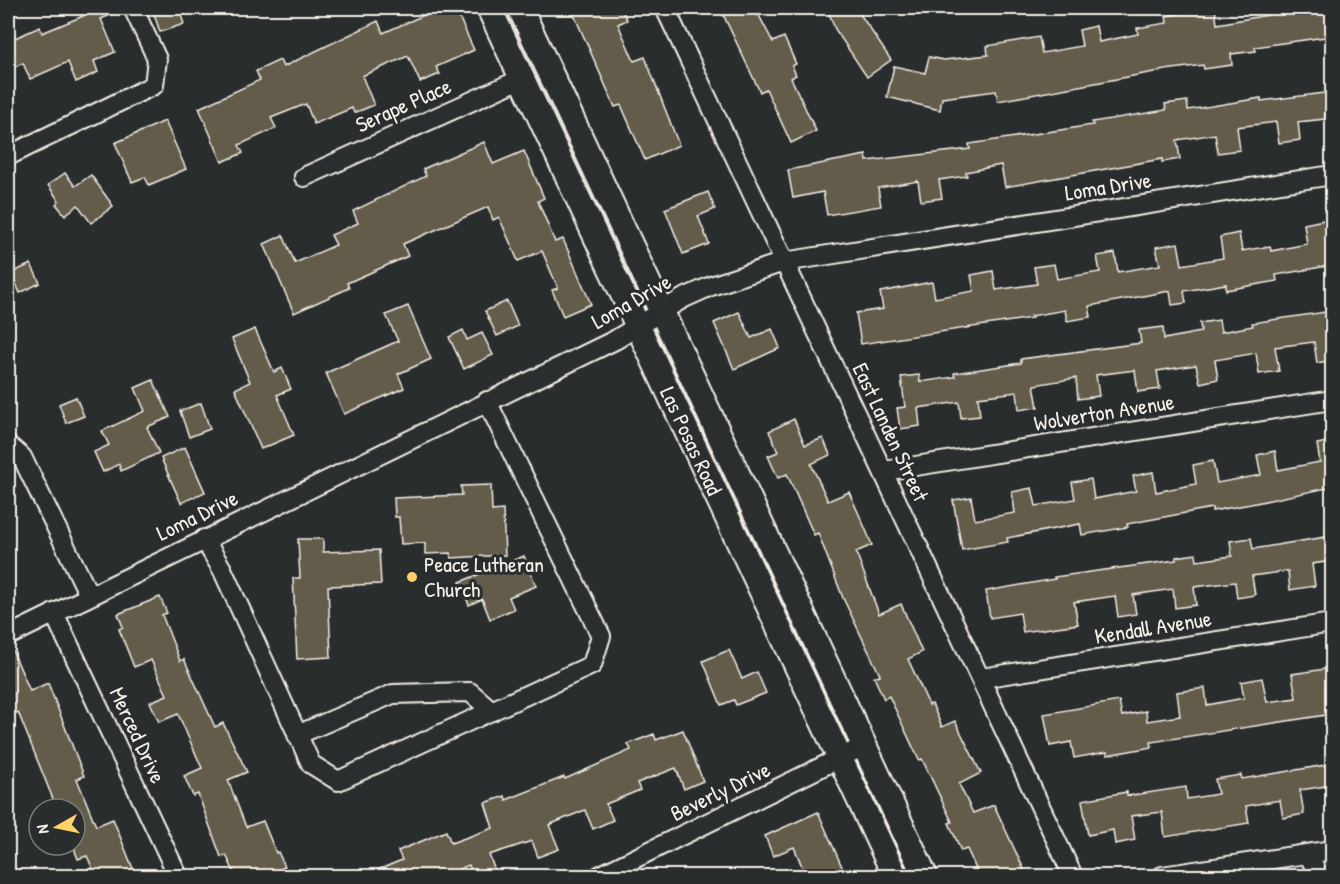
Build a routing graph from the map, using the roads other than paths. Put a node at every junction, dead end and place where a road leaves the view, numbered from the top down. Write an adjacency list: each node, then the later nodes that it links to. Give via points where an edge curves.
1 (133, 8): 6 (street, via 157,59 154,85)
2 (489, 8): 5 (main road, Las Posas Road)
3 (520, 8): 10 (main road, Las Posas Road)
4 (665, 8): 9 (street, East Landen Street)
5 (523, 78): 8 (street, Serape Place); 11 (main road, Las Posas Road)
6 (12, 154)
7 (1332, 175): 9 (street, Loma Drive)
8 (304, 177)
9 (784, 262): 10 (street, Loma Drive, via 711,286); 15 (street, East Landen Street)
10 (661, 311): 11 (street, Loma Drive); 24 (main road, Las Posas Road)
11 (638, 326): 13 (street, Loma Drive); 25 (main road, Las Posas Road)
12 (1332, 400): 15 (street, Wolverton Avenue)
13 (487, 401): 16 (street, Loma Drive); 22 (street, via 601,636 592,665)
14 (8, 446): 17 (street, via 22,457)
15 (884, 471): 21 (street, East Landen Street)
16 (204, 539): 17 (street, Loma Drive); 23 (street, via 222,569)
17 (89, 596): 18 (street, Loma Drive)
18 (54, 613): 20 (street, Loma Drive); 28 (street, Merced Drive)
19 (1332, 623): 21 (street, Kendall Avenue)
20 (8, 636)
21 (981, 678): 32 (street, East Landen Street)
22 (492, 711): 23 (street, via 470,692 393,694); 23 (street, via 338,781 311,764)
23 (297, 735)
24 (862, 747): 25 (street, Beverly Drive); 31 (main road, Las Posas Road)
25 (839, 759): 29 (street, Beverly Drive); 30 (main road, Las Posas Road)
26 (1332, 850): 27 (street)
27 (1308, 854): 33 (street); 34 (street)
28 (178, 876)
29 (599, 876)
30 (895, 876)
31 (925, 876)
32 (1073, 876)
33 (1162, 876)
34 (1319, 876)

